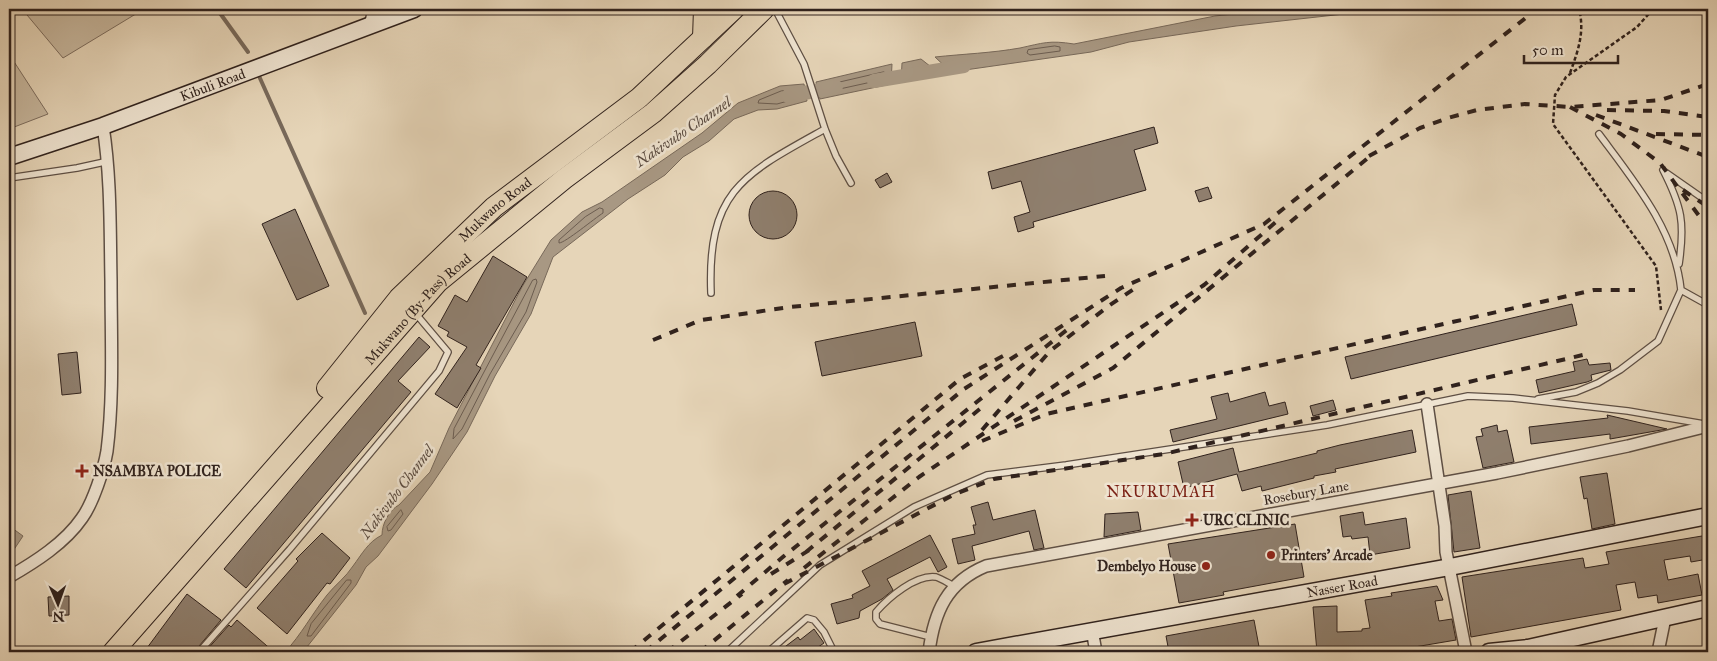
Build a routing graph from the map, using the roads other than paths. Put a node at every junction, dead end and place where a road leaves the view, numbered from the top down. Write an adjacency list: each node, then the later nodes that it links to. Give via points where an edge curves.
1 (374, 9): 7 (street)
2 (414, 9): 7 (street, Kibuli Road)
3 (704, 9): 8 (highway)
4 (734, 9): 8 (highway, Mukwano Road)
5 (764, 9): 21 (highway, Mukwano (By-Pass) Road, via 653,114 534,203 438,282)
6 (775, 9): 10 (lane, via 804,64)
7 (370, 26): 9 (street, Kibuli Road)
8 (703, 38): 25 (highway, Mukwano Road, via 639,98 494,207 399,298 326,390)
9 (103, 126): 12 (street, Kibuli Road); 13 (street)
10 (825, 129): 15 (lane); 19 (lane, via 758,168 729,196 711,256)
11 (1599, 134): 17 (lane, via 1651,208)
12 (9, 157)
13 (109, 161): 14 (lane); 29 (street, via 112,343 106,453 94,493 82,518 58,544)
14 (9, 178)
15 (851, 183)
16 (1708, 202): 17 (lane, via 1663,170 1677,197 1684,231)
17 (1678, 265): 18 (lane)
18 (1681, 290): 20 (lane); 22 (lane, via 1658,341 1620,370 1576,392)
19 (711, 293)
20 (1708, 305)
21 (413, 310): 25 (highway, Mukwano (By-Pass) Road); 38 (lane, via 448,352 439,371)
22 (1531, 400): 23 (lane, via 1468,396); 24 (lane, via 1628,411)
23 (1427, 404): 26 (street); 39 (lane, via 1327,425 1066,466 987,475 914,506 820,565)
24 (1708, 425): 26 (street, Rosebury Lane, via 1628,446)
25 (294, 446): 37 (highway, Mukwano (By-Pass) Road)
26 (1439, 484): 28 (street); 30 (street, Rosebury Lane, via 1008,561 973,572)
27 (1708, 516): 28 (street, Nasser Road)
28 (1450, 567): 33 (street, Nasser Road); 45 (street)
29 (9, 577)
30 (954, 586): 34 (street, Rosebury Lane, via 938,615); 34 (lane, via 936,577 925,577 876,612 880,624)
31 (1708, 608): 32 (street)
32 (1665, 618): 35 (street); 46 (street)
33 (1092, 630): 43 (street, Nasser Road); 44 (street)
34 (931, 637): 42 (street, Rosebury Lane)
35 (1528, 650): 36 (street)
36 (1499, 651)
37 (112, 652)
38 (199, 652)
39 (727, 652)
40 (768, 652): 41 (lane, via 808,618 824,632)
41 (834, 652)
42 (929, 652)
43 (976, 652)
44 (1096, 652)
45 (1466, 652)
46 (1658, 652)

